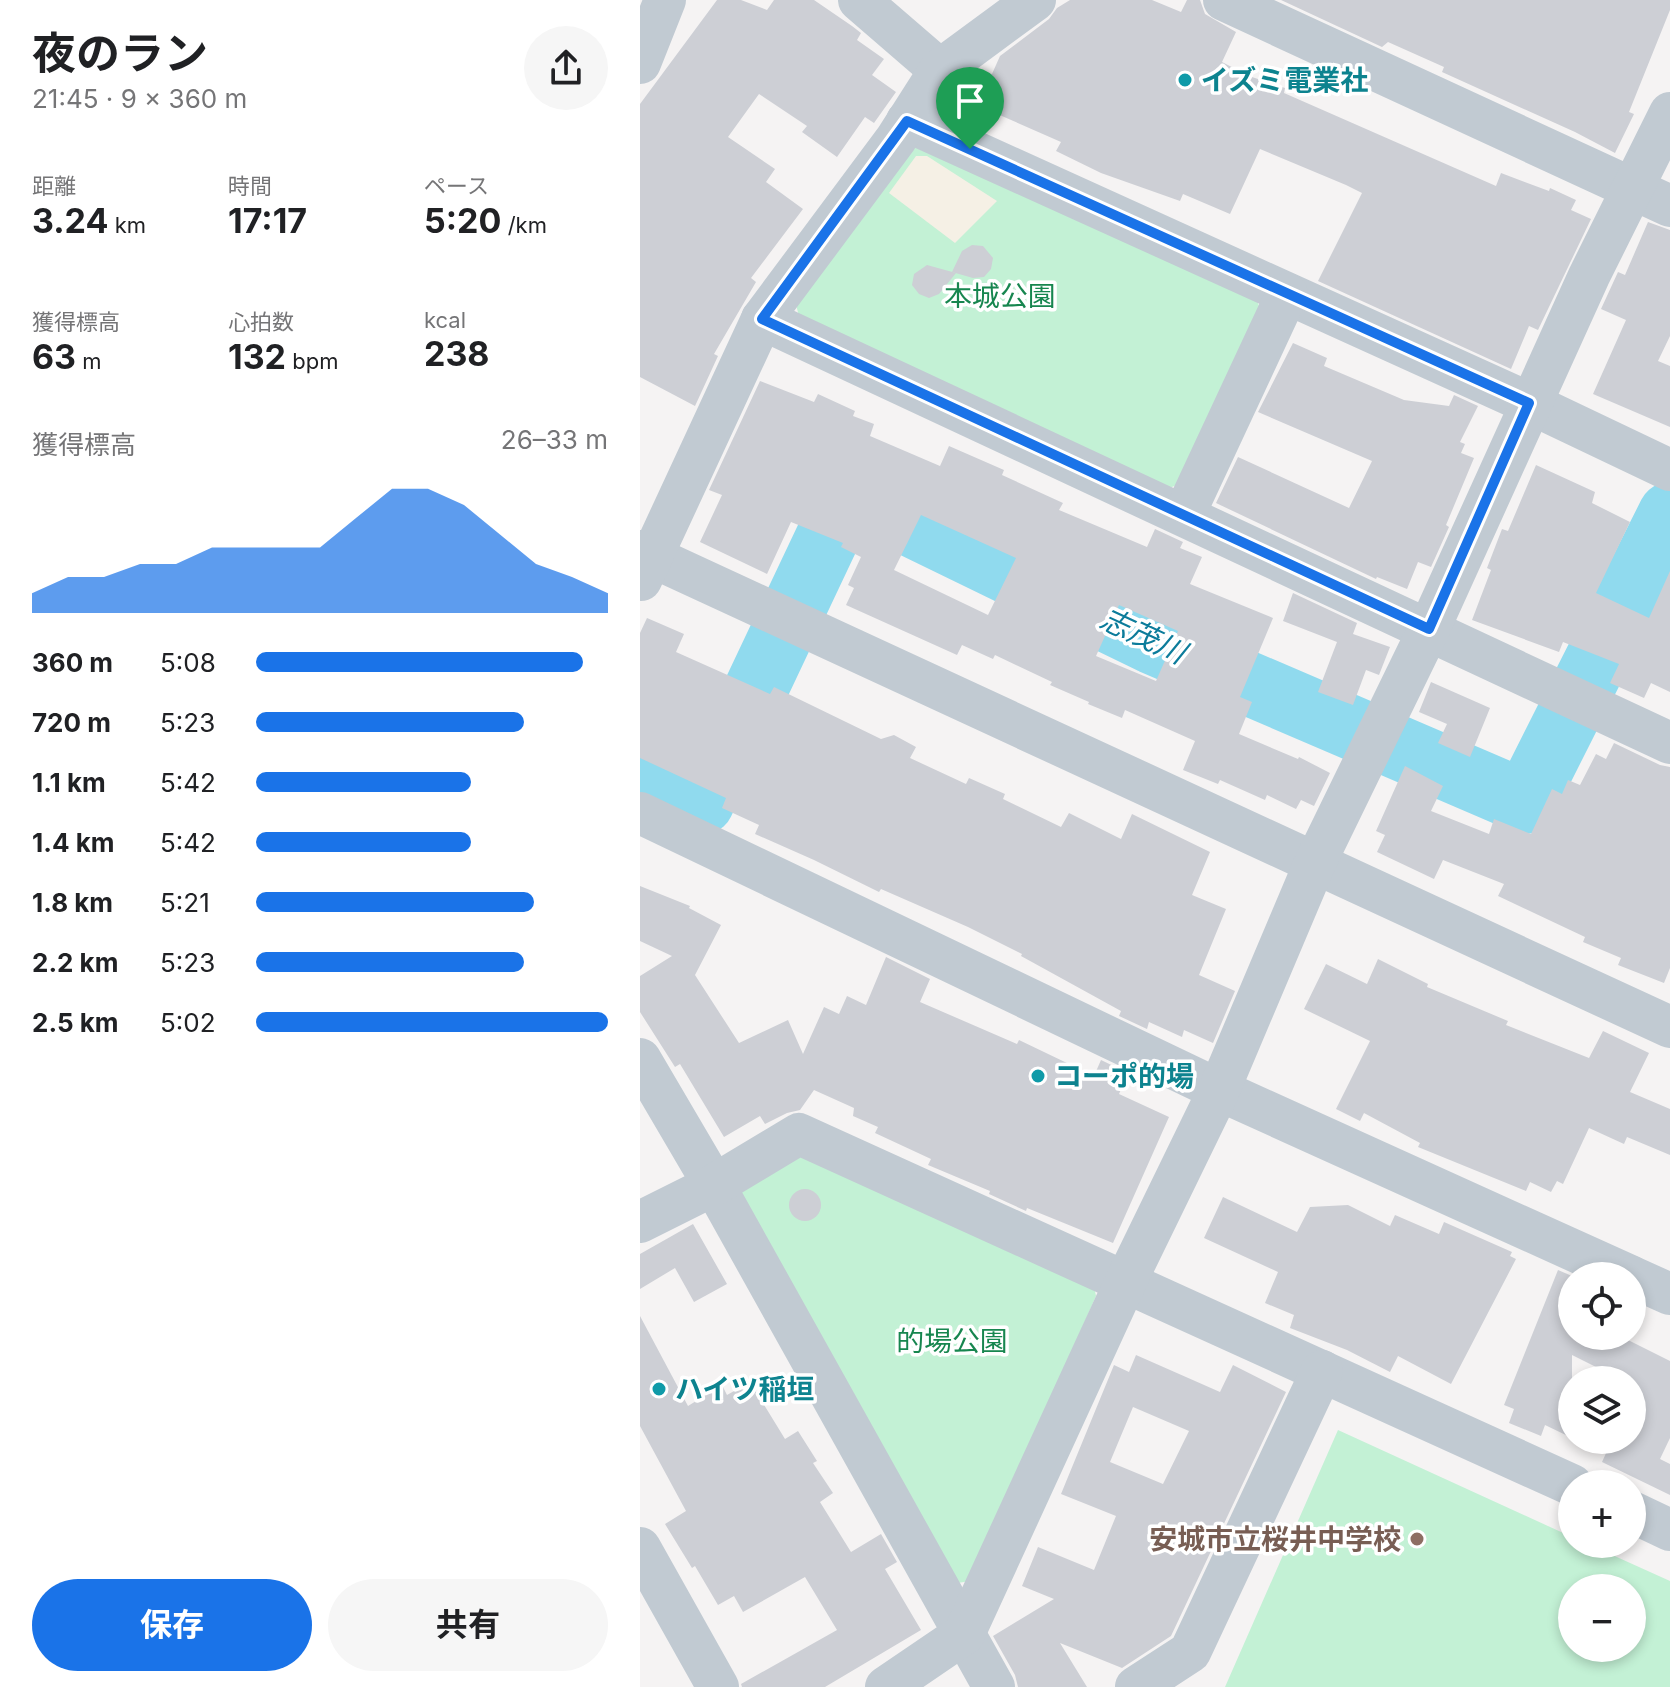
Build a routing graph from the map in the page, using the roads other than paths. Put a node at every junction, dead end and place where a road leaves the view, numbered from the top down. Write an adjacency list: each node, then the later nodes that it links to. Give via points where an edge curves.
1 (665, 0): 5 (street)
2 (859, 0): 6 (street)
3 (1035, 0): 6 (street)
4 (1224, 0): 9 (street)
5 (640, 63)
6 (940, 70): 8 (street)
7 (1670, 113): 9 (street)
8 (907, 121): 11 (street); 12 (street)
9 (1632, 189): 10 (street); 13 (street)
10 (1670, 206)
11 (1287, 294): 13 (street); 15 (street)
12 (762, 319): 15 (street); 16 (street)
13 (1529, 403): 14 (street); 17 (street)
14 (1670, 470)
15 (1184, 515): 17 (street)
16 (644, 563): 20 (street)
17 (1429, 629): 18 (street); 20 (street)
18 (1670, 743)
19 (640, 813): 23 (street)
20 (1315, 863): 21 (street); 23 (street)
21 (1670, 1027)
22 (640, 1059): 24 (street)
23 (1219, 1090): 26 (street); 27 (street)
24 (714, 1185): 25 (street); 27 (street, via 799,1134); 35 (street)
25 (640, 1222)
26 (1600, 1262)
27 (1126, 1281): 30 (street); 35 (street)
28 (1646, 1283): 29 (street)
29 (1670, 1294)
30 (1322, 1371): 31 (street); 39 (street, via 1190,1652)
31 (1558, 1479)
32 (1646, 1519): 33 (street)
33 (1670, 1530)
34 (640, 1548): 36 (street)
35 (964, 1634): 37 (street); 38 (street)
36 (718, 1687)
37 (886, 1687)
38 (994, 1687)
39 (1136, 1687)

